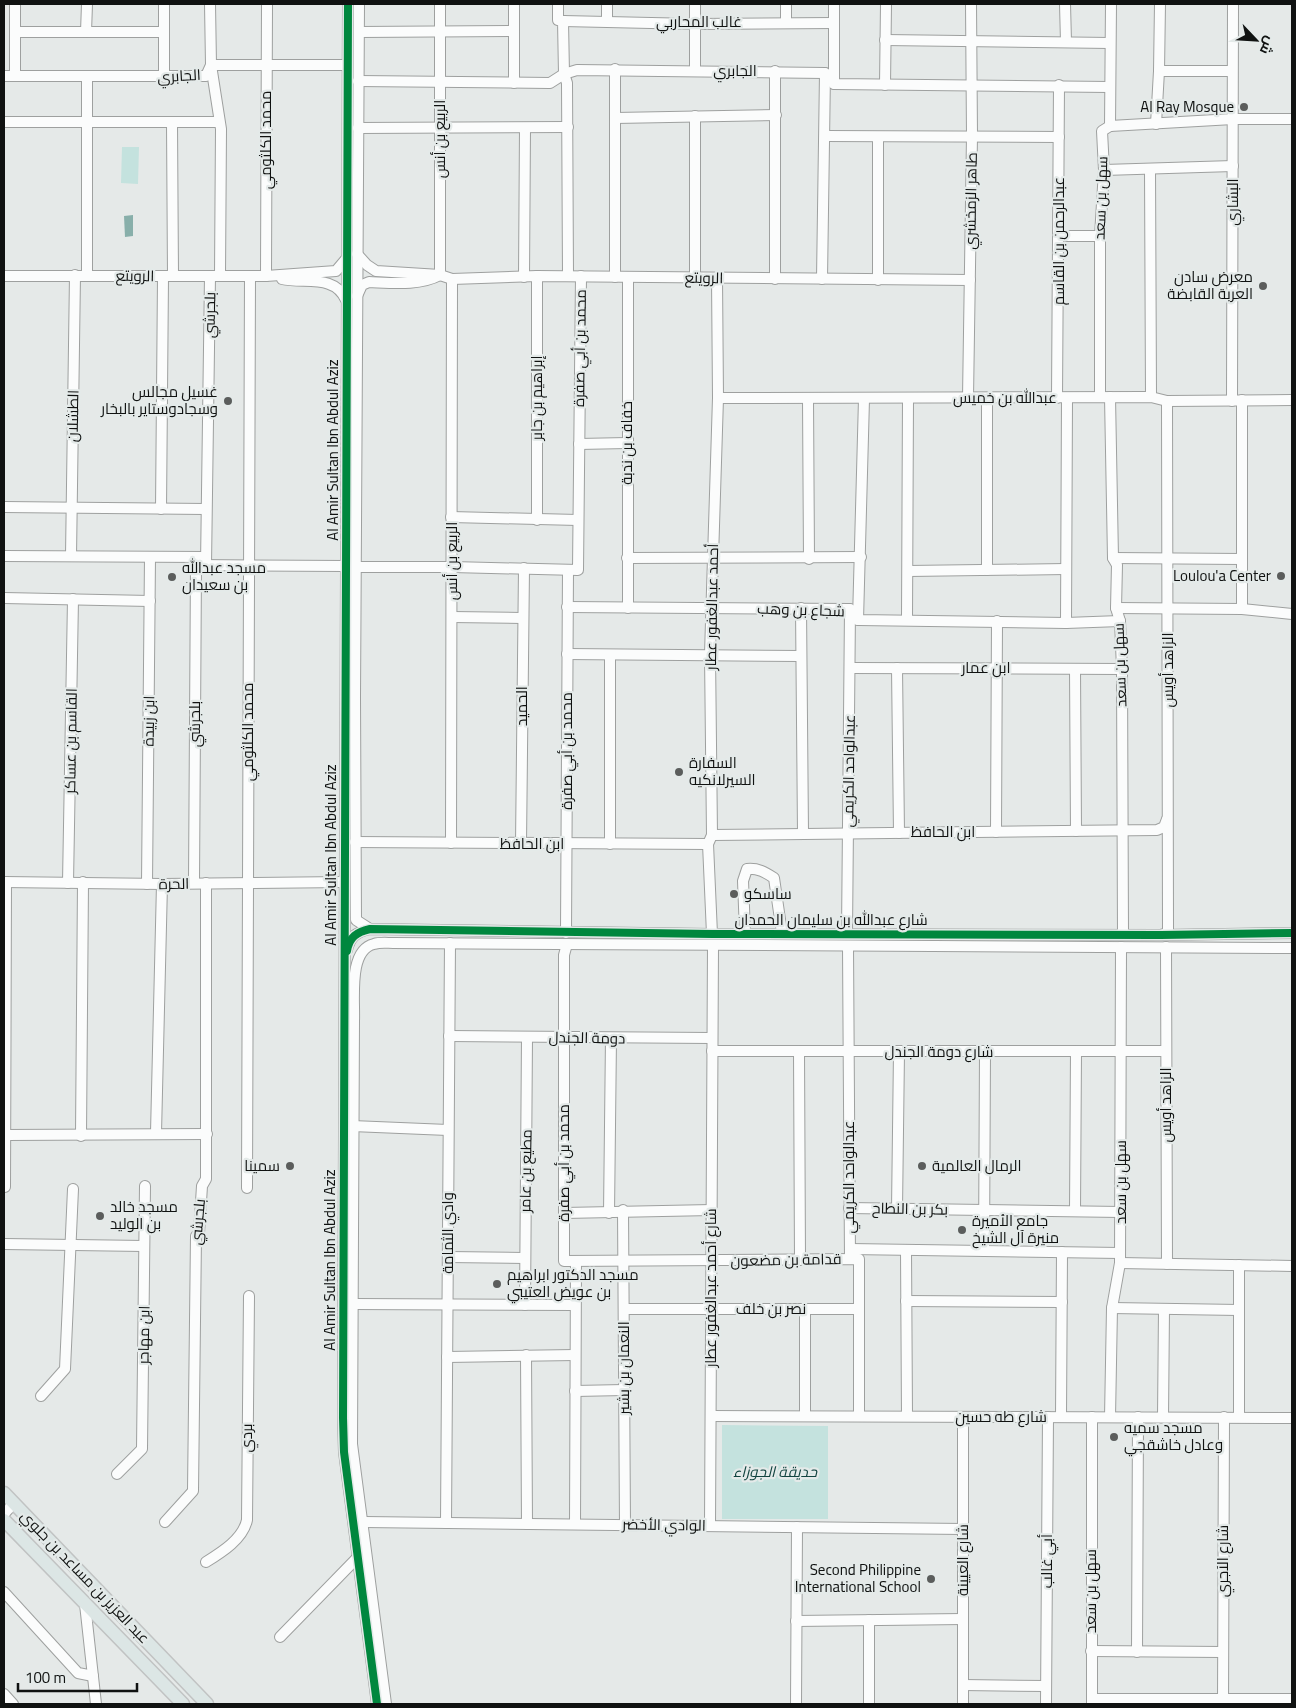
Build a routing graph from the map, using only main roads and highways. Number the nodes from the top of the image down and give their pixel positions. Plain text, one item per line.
1 (4, 1493) edge
2 (4, 1520) edge
3 (4, 1534) edge
4 (19, 1536) junction
5 (183, 1704) edge
6 (207, 1704) edge

1 - 6 main road, عبد العزيز بن مساعد بن جلوي
2 - 4 main road, عبد العزيز بن مساعد بن جلوي
3 - 4 main road
4 - 5 main road, عبد العزيز بن مساعد بن جلوي

